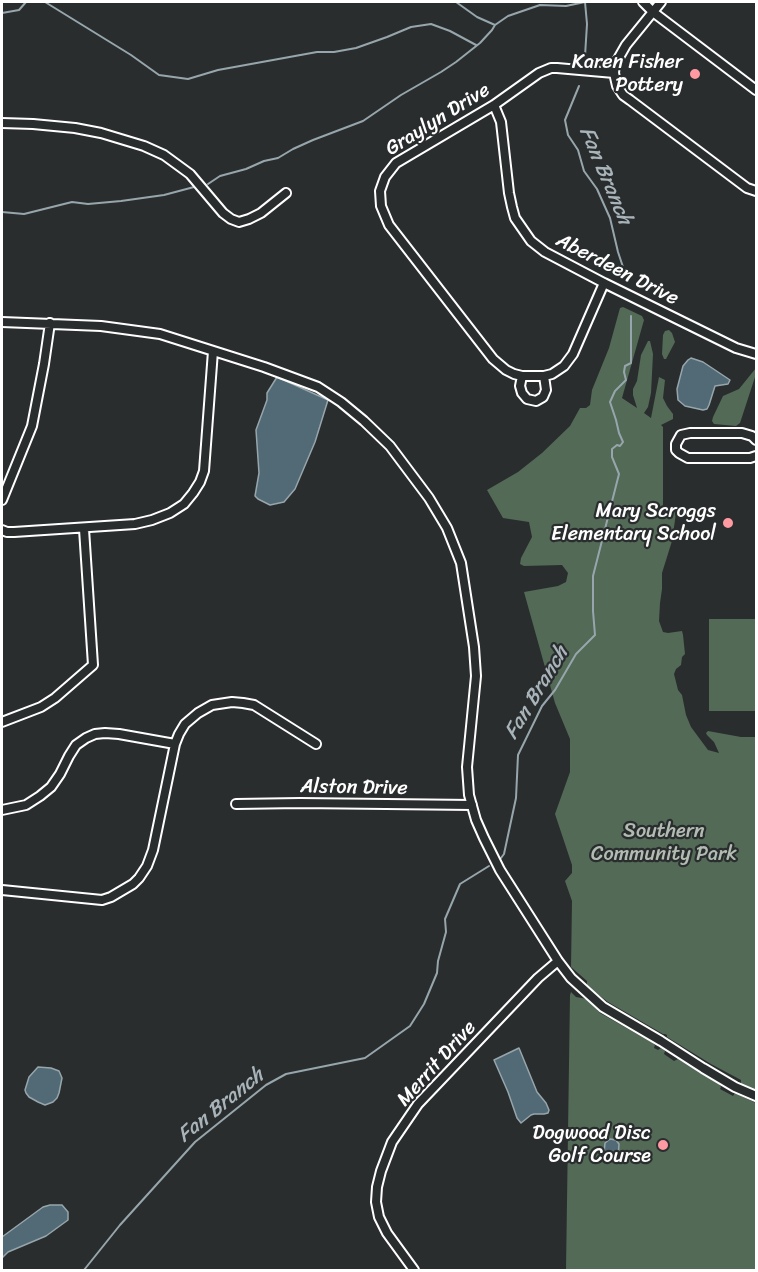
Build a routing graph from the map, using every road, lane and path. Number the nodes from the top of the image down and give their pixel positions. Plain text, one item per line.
1 (643, 2) edge
2 (661, 2) edge
3 (653, 12) junction
4 (614, 73) junction
5 (756, 90) edge
6 (494, 105) junction
7 (2, 123) edge
8 (756, 191) edge
9 (286, 193) dead end
10 (604, 284) junction
11 (2, 322) edge
12 (50, 323) junction
13 (213, 351) junction
14 (756, 354) edge
15 (522, 376) junction
16 (544, 376) junction
17 (756, 440) edge
18 (756, 456) edge
19 (2, 500) edge
20 (84, 529) junction
21 (2, 530) edge
22 (2, 722) edge
23 (175, 744) junction
24 (316, 744) dead end
25 (236, 804) dead end
26 (472, 805) junction
27 (2, 810) edge
28 (2, 890) edge
29 (558, 961) junction
30 (756, 1096) edge
31 (414, 1270) edge

1 - 3 street
2 - 3 street
3 - 4 street
3 - 5 street
4 - 6 street, Graylyn Drive
4 - 8 street
6 - 10 street, Aberdeen Drive
6 - 15 street, Graylyn Drive
7 - 9 street
10 - 14 street, Aberdeen Drive
10 - 16 street
11 - 12 street
12 - 13 street
12 - 19 street
13 - 20 street
13 - 26 street
15 - 16 street, Graylyn Drive
15 - 16 street
17 - 18 street
20 - 21 street
20 - 22 street
23 - 24 street
23 - 27 street
23 - 28 street
25 - 26 street, Alston Drive
26 - 29 street
29 - 30 street
29 - 31 street, Merrit Drive

